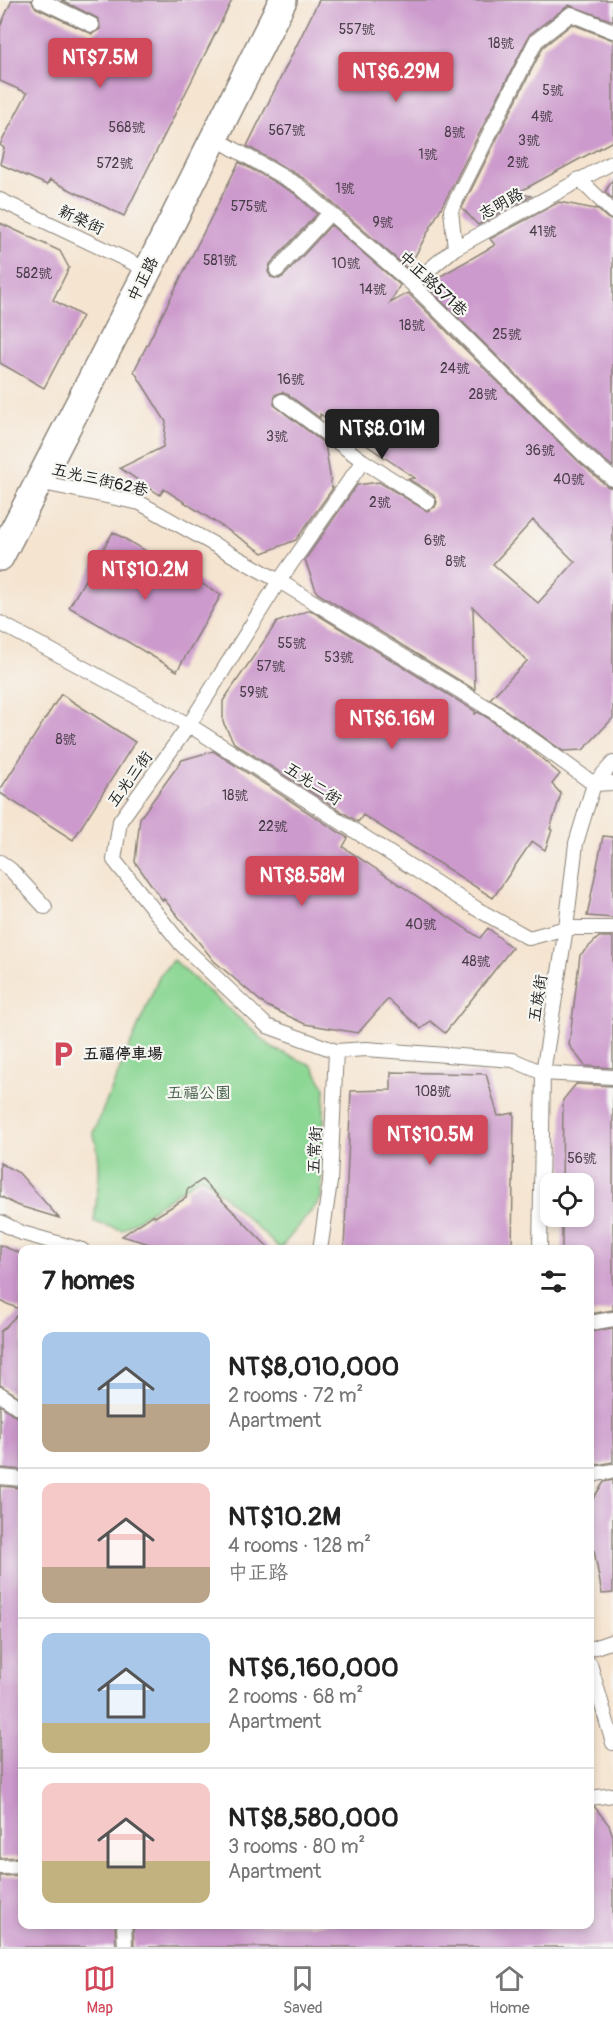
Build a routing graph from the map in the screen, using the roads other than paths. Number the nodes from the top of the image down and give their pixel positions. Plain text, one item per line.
1 (40, 0) edge
2 (283, 0) edge
3 (92, 25) dead end
4 (613, 31) edge
5 (213, 137) junction
6 (613, 162) edge
7 (579, 179) junction
8 (0, 200) edge
9 (613, 212) edge
10 (330, 213) junction
11 (455, 248) junction
12 (148, 270) junction
13 (277, 270) dead end
14 (412, 284) junction
15 (282, 400) dead end
16 (363, 461) junction
17 (613, 478) edge
18 (38, 482) junction
19 (428, 502) dead end
20 (0, 556) edge
21 (279, 581) junction
22 (0, 623) edge
23 (189, 725) junction
24 (613, 763) edge
25 (613, 783) edge
26 (594, 784) junction
27 (0, 861) edge
28 (45, 907) dead end
29 (566, 928) junction
30 (613, 928) edge
31 (336, 1051) junction
32 (543, 1073) junction
33 (613, 1077) edge
34 (0, 1222) edge
35 (64, 1245) edge
36 (321, 1245) edge
37 (540, 1245) edge
38 (613, 1319) edge
39 (594, 1322) edge
40 (0, 1394) edge
41 (18, 1407) edge
42 (613, 1471) edge
43 (594, 1474) edge
44 (0, 1477) edge
45 (18, 1479) edge
46 (613, 1641) edge
47 (594, 1648) edge
48 (594, 1678) edge
49 (613, 1743) edge
50 (613, 1795) edge
51 (594, 1797) edge
52 (0, 1866) edge
53 (18, 1866) edge
54 (124, 1929) edge
55 (125, 1947) edge

1 - 3 lane
2 - 5 street, 中正路
4 - 11 lane
5 - 10 lane, 中正路571巷
5 - 12 street, 中正路
6 - 7 lane, 志明路
7 - 9 lane
7 - 11 lane, 志明路
8 - 12 lane, 新榮街
10 - 13 lane
10 - 14 lane, 中正路571巷
11 - 14 lane, 志明路
12 - 18 street, 中正路
14 - 17 lane, 中正路571巷
15 - 16 lane
16 - 19 lane
16 - 21 lane, 五光三街
18 - 20 street, 中正路
18 - 21 lane, 五光三街62巷
21 - 23 lane, 五光三街
21 - 26 lane
22 - 23 lane, 五光二街
23 - 29 lane, 五光二街
23 - 31 lane, 五光三街
24 - 26 lane, 五族街
25 - 26 lane
26 - 29 lane, 五族街
27 - 28 lane
29 - 30 lane, 五光二街
29 - 32 lane, 五族街
31 - 32 lane, 五光三街
31 - 36 lane, 五常街
32 - 33 lane, 五光三街
32 - 37 lane, 五族街
34 - 35 lane
38 - 39 lane
40 - 41 lane
42 - 43 lane
44 - 45 lane
46 - 47 lane
48 - 49 lane
50 - 51 lane
52 - 53 lane
54 - 55 lane

